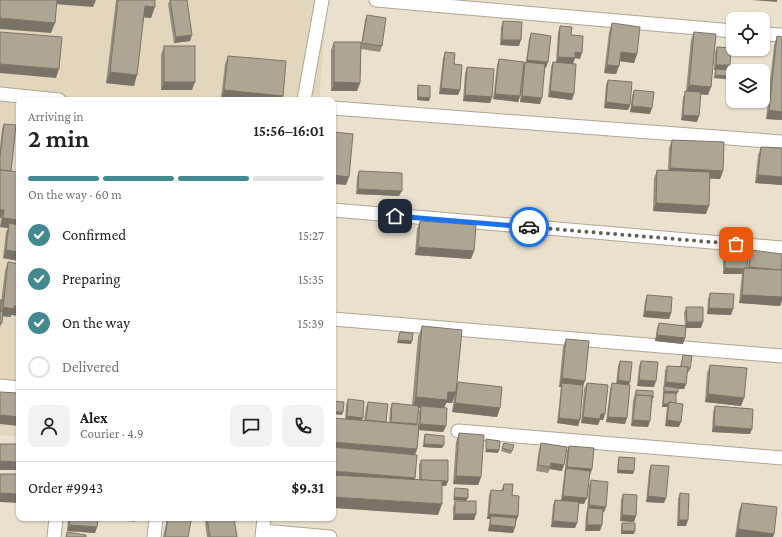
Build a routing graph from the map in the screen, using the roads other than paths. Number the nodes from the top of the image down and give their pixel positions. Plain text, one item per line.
1 (322, 0) edge
2 (376, 0) edge
3 (456, 3) edge
4 (726, 30) edge
5 (770, 34) edge
6 (782, 35) edge
7 (0, 94) edge
8 (30, 97) edge
9 (305, 97) edge
10 (336, 108) edge
11 (782, 142) edge
12 (336, 210) edge
13 (782, 248) edge
14 (336, 319) edge
15 (782, 356) edge
16 (0, 386) edge
17 (16, 388) edge
18 (458, 431) dead end
19 (782, 458) edge
20 (56, 521) edge
21 (156, 521) edge
22 (264, 521) edge
23 (263, 534) edge
24 (54, 537) edge
25 (154, 537) edge
26 (330, 537) edge

1 - 9 street
2 - 3 street
3 - 4 street
5 - 6 street
7 - 8 street
10 - 11 street
12 - 13 street
14 - 15 street
16 - 17 street
18 - 19 street
20 - 24 street
21 - 25 street
22 - 23 street
23 - 26 street

